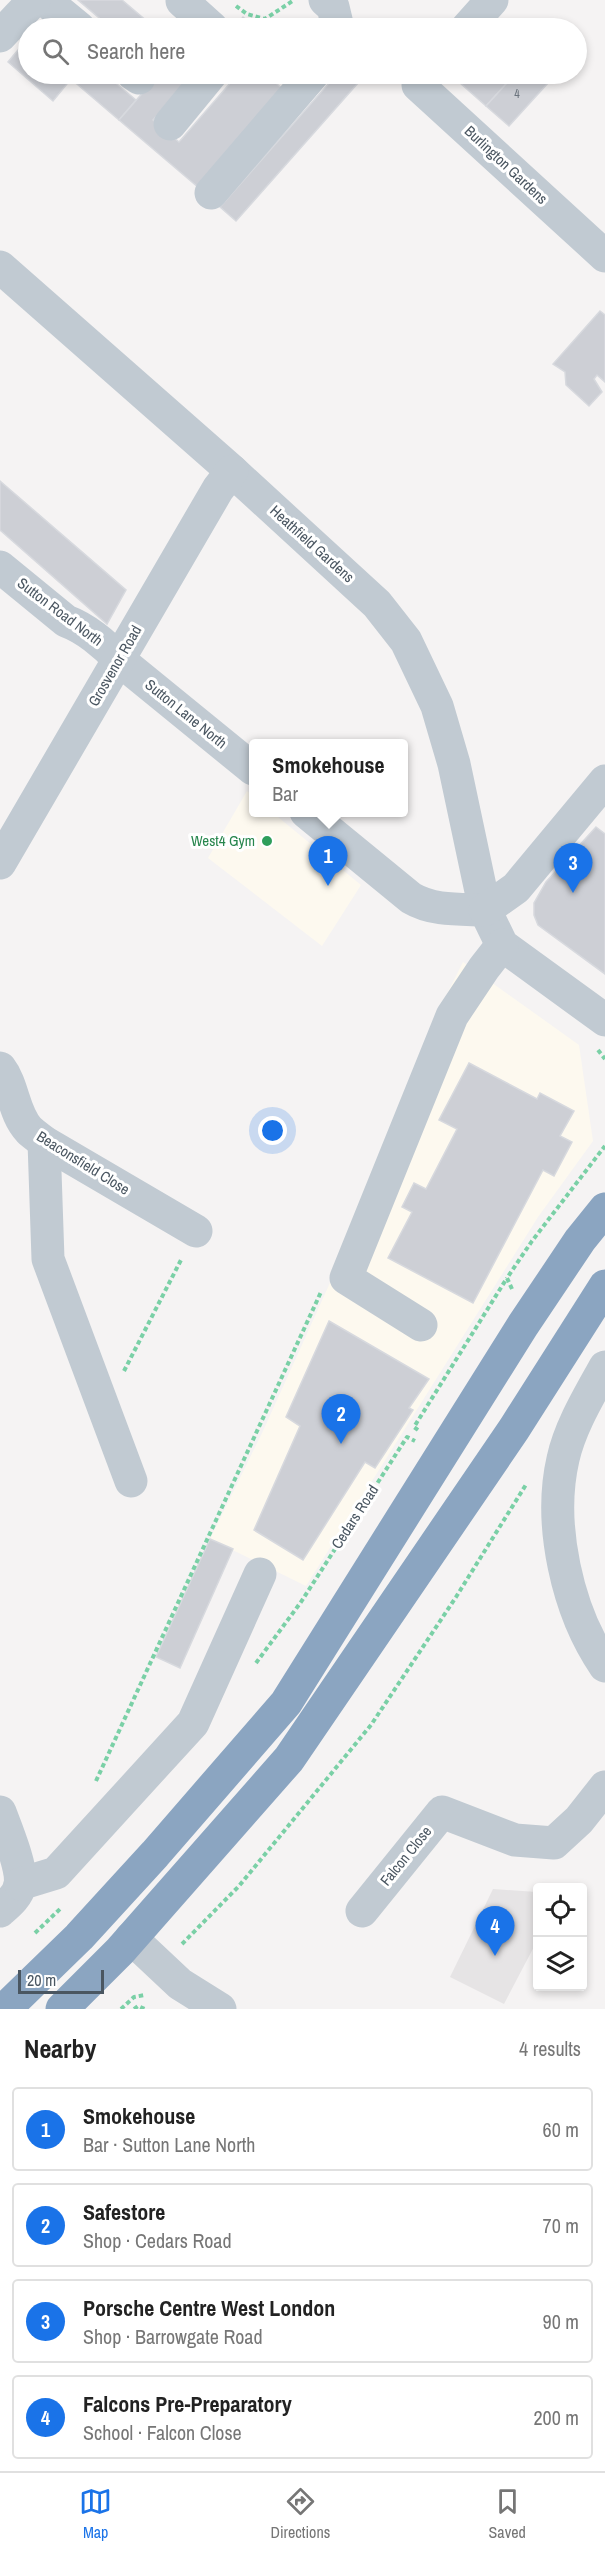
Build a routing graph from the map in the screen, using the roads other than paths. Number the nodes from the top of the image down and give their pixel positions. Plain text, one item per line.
1 (34, 0) edge
2 (45, 0) edge
3 (182, 0) edge
4 (325, 0) edge
5 (492, 0) edge
6 (67, 18) edge
7 (201, 18) edge
8 (336, 18) edge
9 (476, 18) edge
10 (0, 36) edge
11 (203, 84) edge
12 (304, 84) edge
13 (419, 84) edge
14 (170, 124) dead end
15 (211, 193) dead end
16 (605, 256) edge
17 (0, 267) edge
18 (232, 471) junction
19 (0, 567) edge
20 (118, 659) junction
21 (249, 766) edge
22 (600, 797) edge
23 (311, 817) edge
24 (0, 863) edge
25 (484, 910) junction
26 (502, 945) junction
27 (605, 1020) edge
28 (0, 1068) edge
29 (44, 1142) junction
30 (605, 1209) edge
31 (196, 1231) road end
32 (605, 1286) edge
33 (421, 1325) dead end
34 (605, 1367) edge
35 (131, 1480) dead end
36 (260, 1574) dead end
37 (605, 1666) edge
38 (605, 1787) edge
39 (0, 1812) edge
40 (20, 1884) junction
41 (0, 1911) edge
42 (362, 1911) dead end
43 (126, 1944) junction
44 (5, 2009) edge
45 (62, 2009) edge
46 (220, 2009) edge

1 - 10 street
2 - 6 street
3 - 7 street
4 - 8 street
5 - 9 street
11 - 14 street
12 - 15 street
13 - 16 street, Burlington Gardens
17 - 18 street, Heathfield Gardens
18 - 20 street, Grosvenor Road
18 - 25 street, Heathfield Gardens
19 - 20 street, Sutton Road North
20 - 21 street, Sutton Lane North
20 - 24 street, Grosvenor Road
22 - 25 street
23 - 25 street
25 - 26 street
26 - 27 street
26 - 33 street
28 - 29 street, Beaconsfield Close
29 - 31 street, Beaconsfield Close
29 - 35 street
30 - 44 highway
32 - 43 highway
34 - 37 street
36 - 40 street
38 - 42 street, Falcon Close
39 - 40 street
40 - 41 street
43 - 45 highway
43 - 46 street

